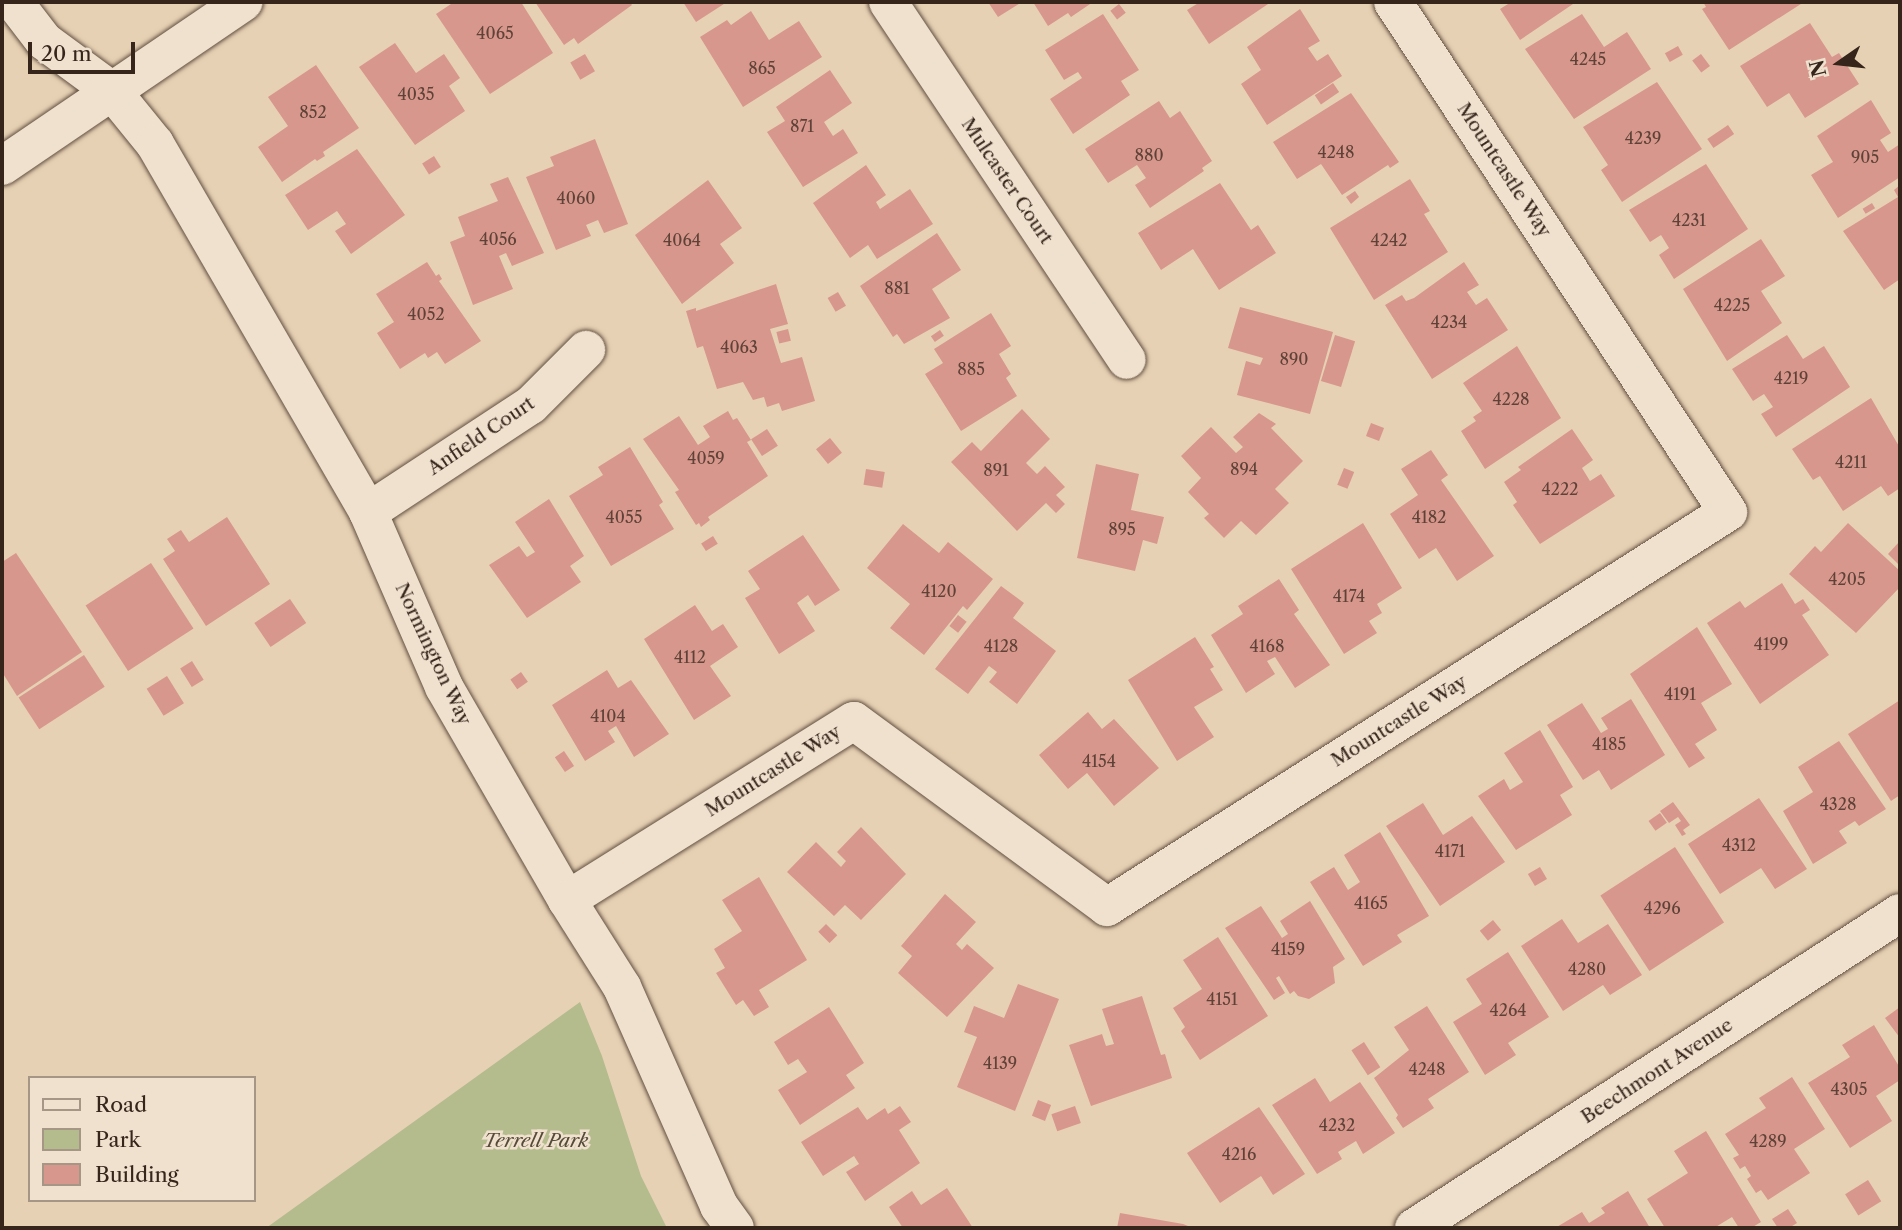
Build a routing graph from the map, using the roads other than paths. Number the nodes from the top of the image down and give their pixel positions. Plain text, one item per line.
1 (14, 2) edge
2 (243, 2) edge
3 (888, 2) edge
4 (1393, 2) edge
5 (112, 91) junction
6 (2, 166) edge
7 (586, 350) dead end
8 (1127, 360) dead end
9 (368, 512) junction
10 (566, 900) junction
11 (1900, 913) edge
12 (736, 1228) edge
13 (1414, 1228) edge

1 - 5 street, Normington Way
2 - 5 street
3 - 8 street, Mulcaster Court
4 - 10 street, Mountcastle Way
5 - 6 street
5 - 9 street, Normington Way
7 - 9 street, Anfield Court
9 - 10 street, Normington Way
10 - 12 street, Normington Way
11 - 13 street, Beechmont Avenue

